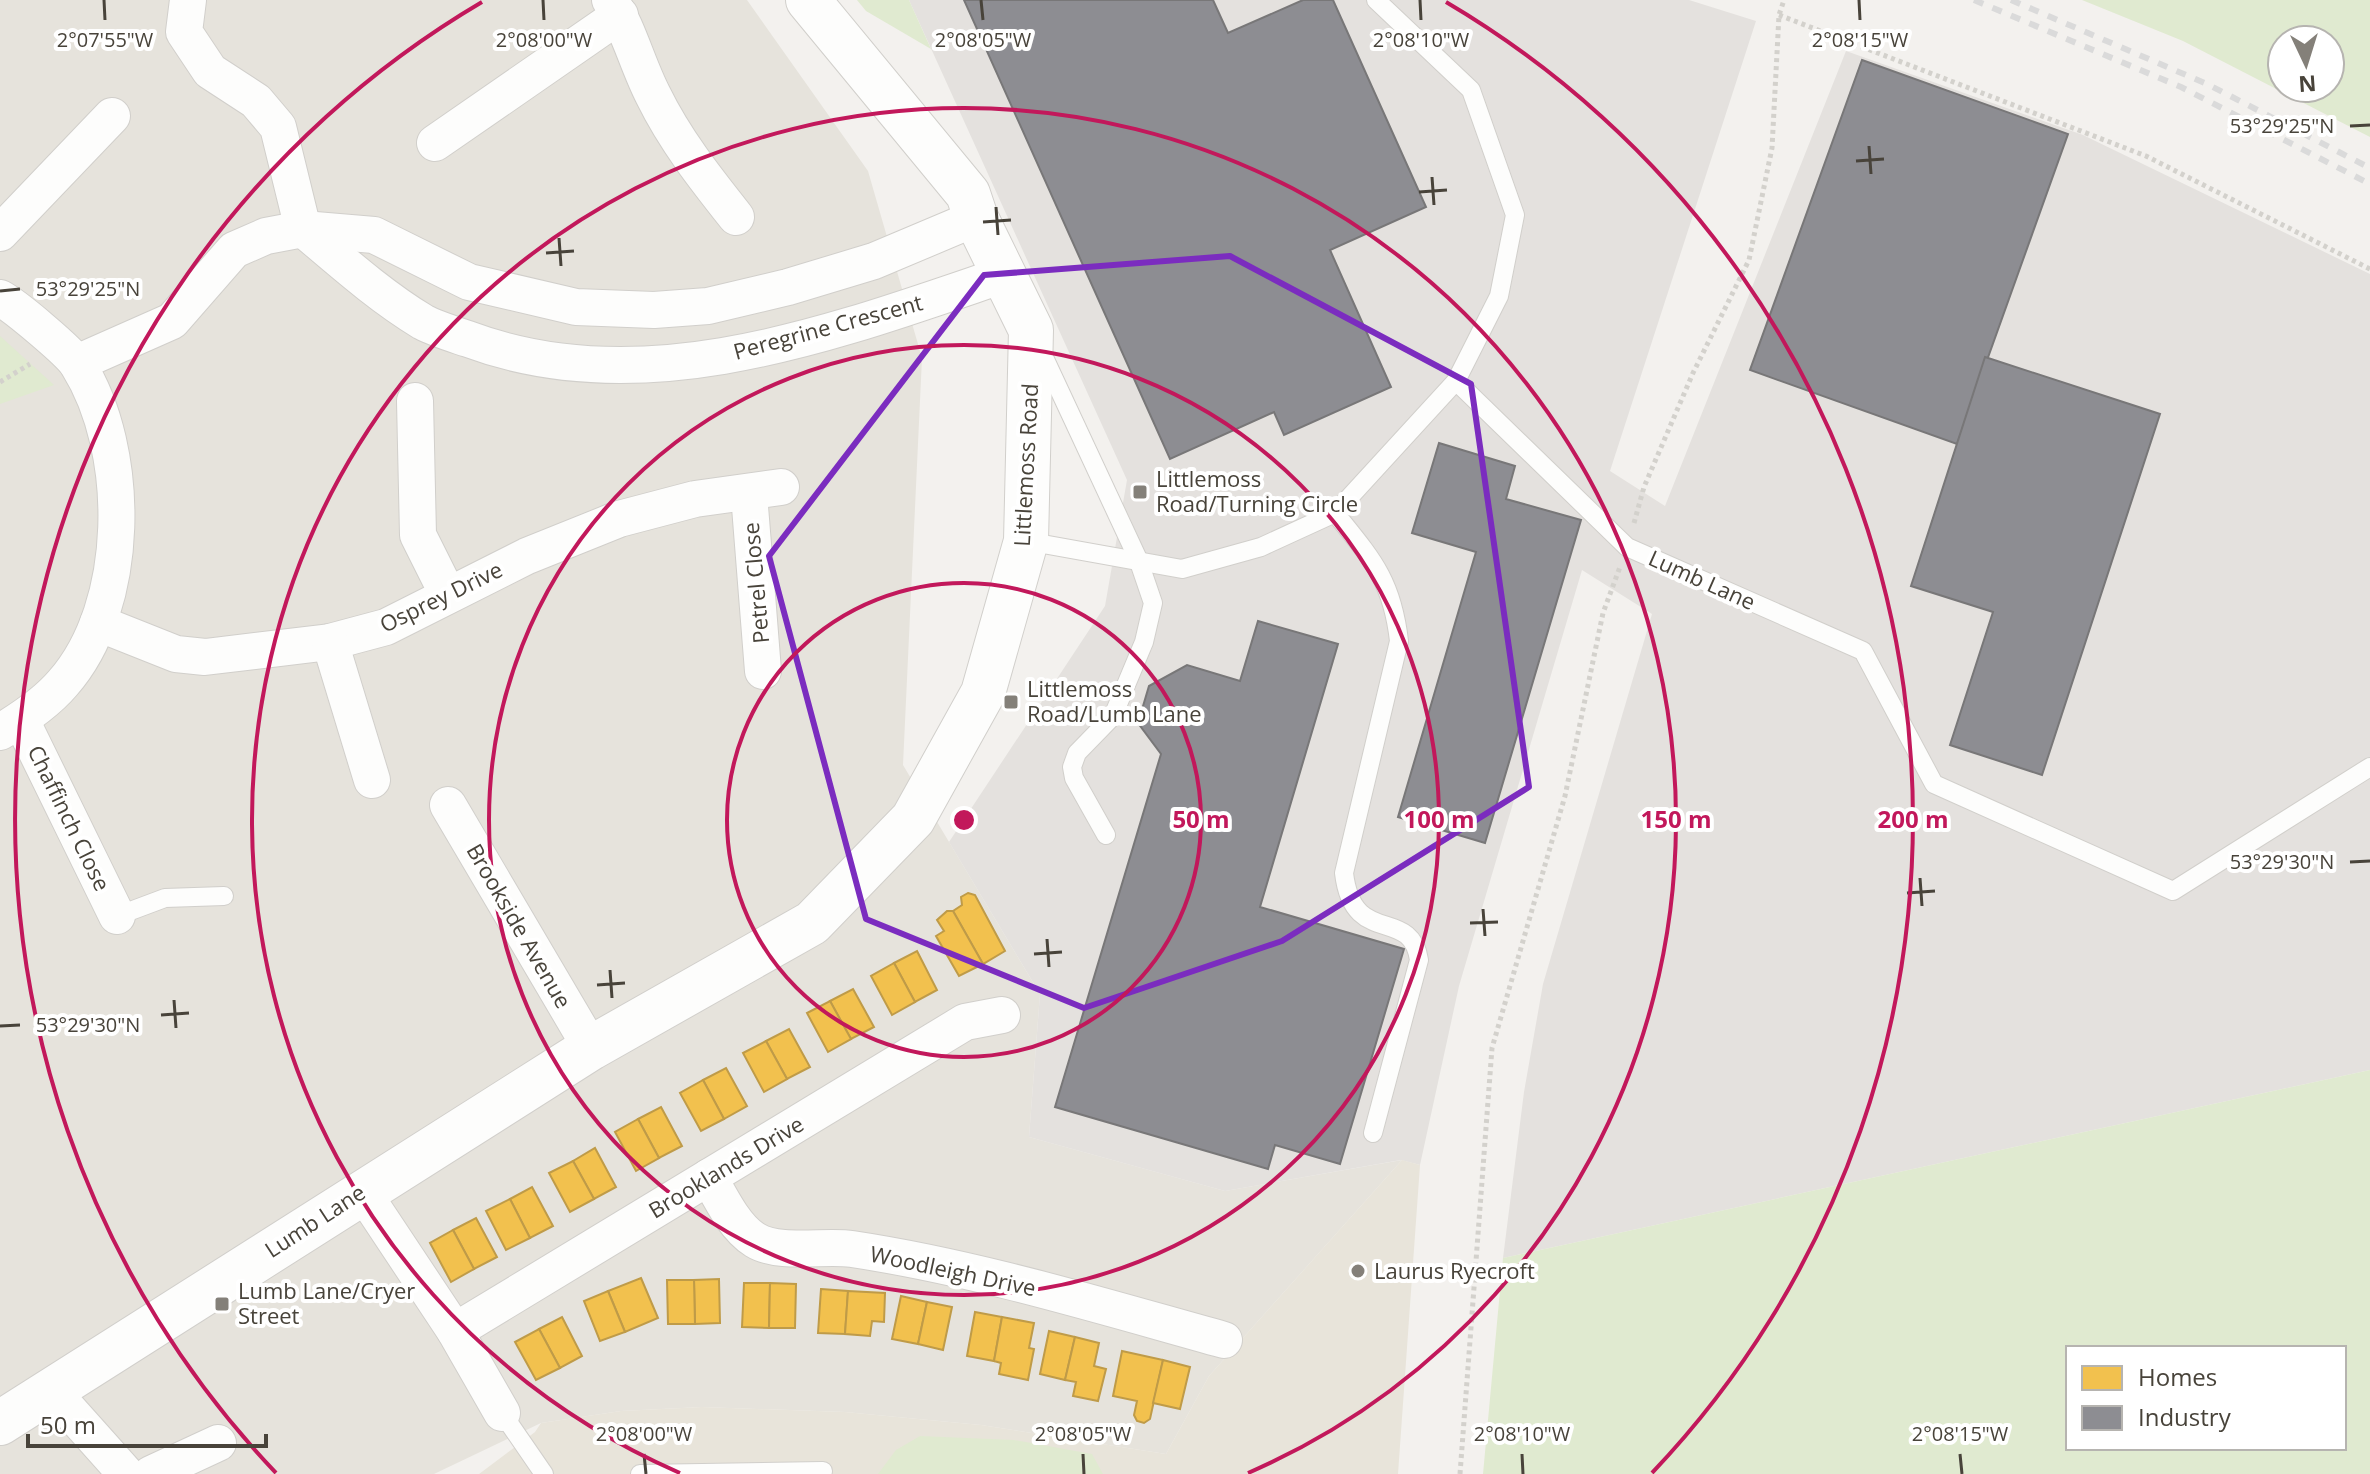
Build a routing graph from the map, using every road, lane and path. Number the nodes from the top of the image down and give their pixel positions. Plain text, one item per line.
1 (188, 0) edge
2 (808, 0) edge
3 (1376, 0) edge
4 (1784, 0) edge
5 (615, 8) edge
6 (1779, 15) junction
7 (112, 116) dead end
8 (435, 143) dead end
9 (736, 217) dead end
10 (976, 218) junction
11 (303, 229) junction
12 (0, 233) edge
13 (2370, 269) edge
14 (1003, 275) junction
15 (0, 298) edge
16 (1031, 330) junction
17 (77, 363) junction
18 (1456, 381) junction
19 (415, 401) dead end
20 (765, 491) joint
21 (1335, 513) junction
22 (1026, 541) junction
23 (1627, 547) junction
24 (1138, 559) junction
25 (448, 595) junction
26 (98, 623) junction
27 (330, 642) junction
28 (763, 671) dead end
29 (10, 726) edge
30 (2370, 767) edge
31 (372, 780) dead end
32 (448, 805) dead end
33 (1106, 835) dead end
34 (224, 896) dead end
35 (117, 916) joint
36 (1002, 1015) dead end
37 (591, 1048) junction
38 (1373, 1133) dead end
39 (709, 1177) junction
40 (362, 1191) junction
41 (455, 1331) junction
42 (1224, 1340) dead end
43 (51, 1390) junction
44 (502, 1413) joint
45 (0, 1423) edge
46 (218, 1443) dead end
47 (823, 1471) dead end
48 (126, 1474) edge
49 (151, 1474) edge
50 (544, 1474) edge
51 (640, 1474) edge
52 (1460, 1474) edge

1 - 11 street
2 - 10 street, Littlemoss Road
3 - 18 lane
4 - 6 path
5 - 8 street
5 - 9 street
6 - 13 path
6 - 23 path
7 - 12 street
10 - 11 street
10 - 14 street, Littlemoss Road
11 - 14 street, Peregrine Crescent
11 - 17 street
14 - 16 street, Littlemoss Road
15 - 17 street
16 - 22 street, Littlemoss Road
16 - 24 lane
17 - 26 street
18 - 21 lane
18 - 23 lane, Lumb Lane
19 - 25 street
20 - 25 street, Osprey Drive
20 - 28 street, Petrel Close
21 - 24 lane
21 - 38 lane
22 - 24 lane
22 - 37 street, Littlemoss Road
23 - 30 lane, Lumb Lane
23 - 52 path
24 - 33 lane
25 - 27 street, Osprey Drive
26 - 27 street, Osprey Drive
26 - 29 street
27 - 31 street
29 - 35 street, Chaffinch Close
32 - 37 street, Brookside Avenue
34 - 35 lane
36 - 39 street, Brooklands Drive
37 - 40 street, Lumb Lane
39 - 41 street, Brooklands Drive
39 - 42 street, Woodleigh Drive
40 - 41 street
40 - 43 street, Lumb Lane
41 - 44 street
43 - 45 street, Lumb Lane
43 - 48 street
44 - 50 lane
46 - 49 street
47 - 51 lane

